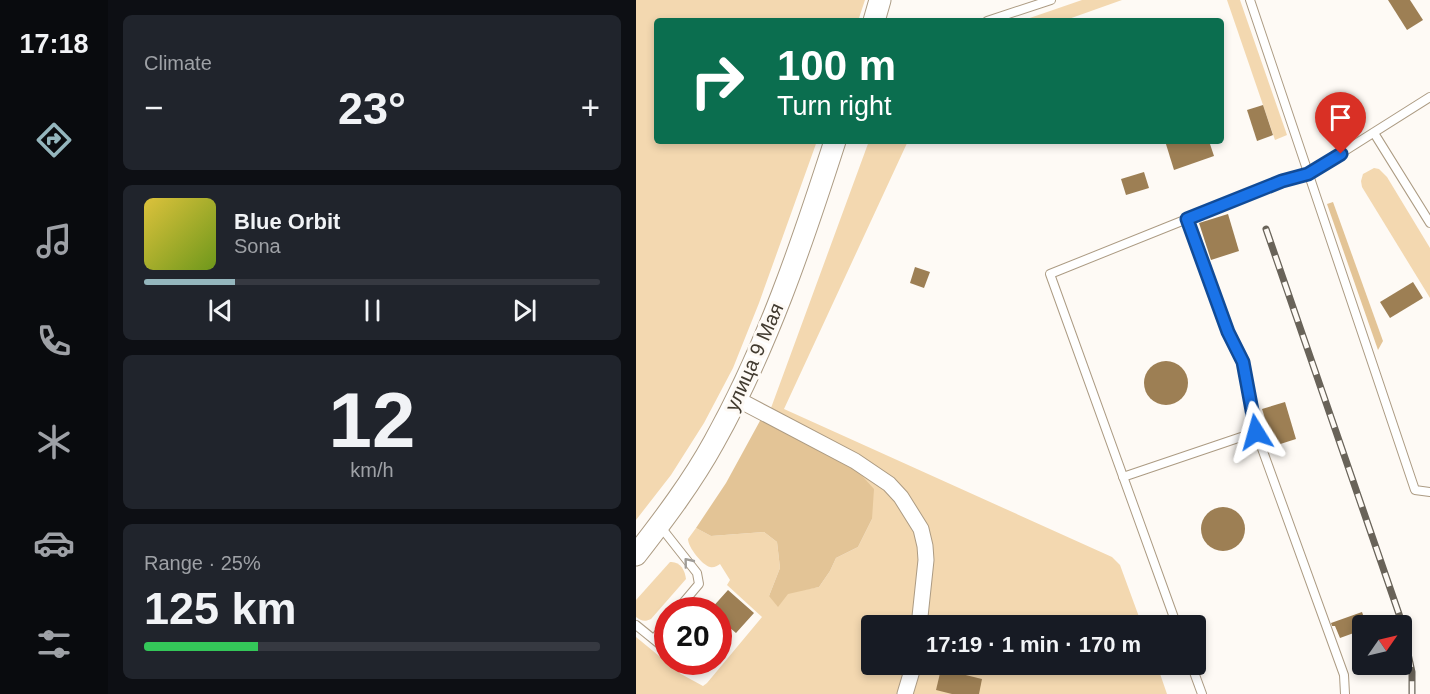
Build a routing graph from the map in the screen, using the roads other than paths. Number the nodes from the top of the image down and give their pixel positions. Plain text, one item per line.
1 (1051, 0) edge
2 (1250, 0) edge
3 (996, 18) edge
4 (1430, 97) edge
5 (1374, 133) junction
6 (834, 144) edge
7 (1308, 174) junction
8 (1187, 219) junction
9 (1430, 223) edge
10 (737, 399) junction
11 (1256, 432) junction
12 (1123, 477) junction
13 (1430, 492) edge
14 (659, 525) junction
15 (636, 555) edge
16 (688, 597) edge
17 (920, 615) edge
18 (1173, 615) edge
19 (636, 625) edge
20 (654, 639) edge
21 (911, 675) edge
22 (1195, 675) edge
23 (905, 694) edge
24 (1202, 694) edge
25 (1346, 694) edge

1 - 3 lane
2 - 7 lane
4 - 5 lane
5 - 7 lane
5 - 9 lane
6 - 10 main road, улица 9 Мая
7 - 8 lane
7 - 13 lane
8 - 11 lane
8 - 12 lane
10 - 14 main road, улица 9 Мая
10 - 17 street
11 - 12 lane
11 - 25 lane
12 - 18 lane
14 - 15 main road, улица 9 Мая
16 -> 14 lane
19 - 20 lane
21 - 23 street
22 - 24 lane

